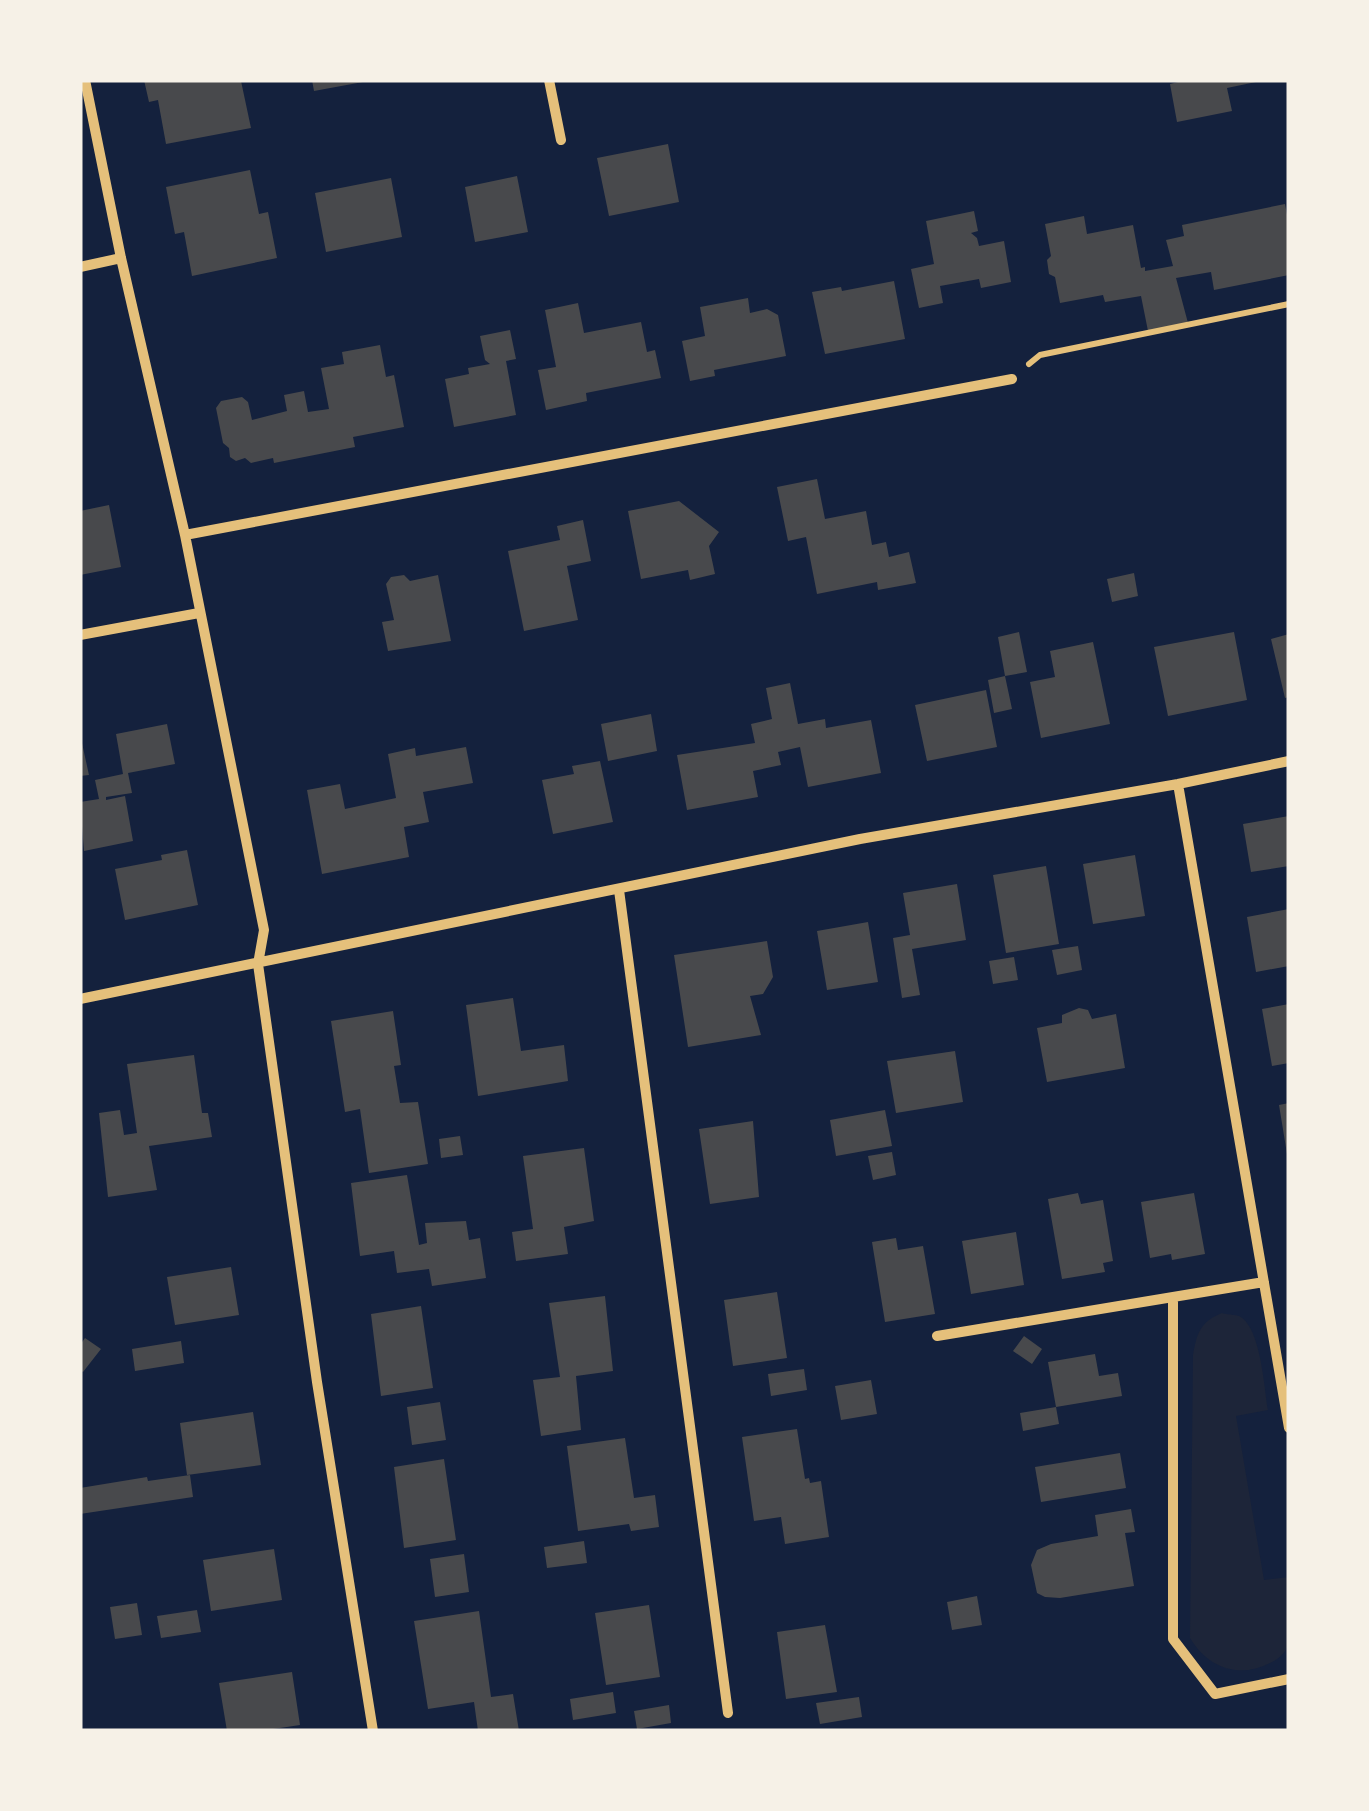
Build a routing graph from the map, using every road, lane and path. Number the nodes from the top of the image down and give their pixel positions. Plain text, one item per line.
1 (85, 80) edge
2 (549, 80) edge
3 (561, 140) dead end
4 (121, 258) junction
5 (80, 267) edge
6 (1289, 304) edge
7 (1012, 379) joint
8 (185, 535) junction
9 (199, 613) junction
10 (80, 635) edge
11 (1289, 761) edge
12 (1178, 784) junction
13 (619, 890) junction
14 (258, 964) junction
15 (80, 999) edge
16 (1264, 1282) junction
17 (1173, 1297) junction
18 (937, 1336) dead end
19 (1289, 1428) edge
20 (1289, 1679) edge
21 (728, 1713) dead end
22 (373, 1731) edge

1 - 4 street
2 - 3 street
4 - 5 street
4 - 8 street
6 - 7 path
7 - 8 street
8 - 9 street
9 - 10 street
9 - 14 street
11 - 12 street
12 - 13 street
12 - 16 street
13 - 14 street
13 - 21 street
14 - 15 street
14 - 22 street
16 - 17 street
16 - 19 street
17 - 18 street
17 - 20 street

